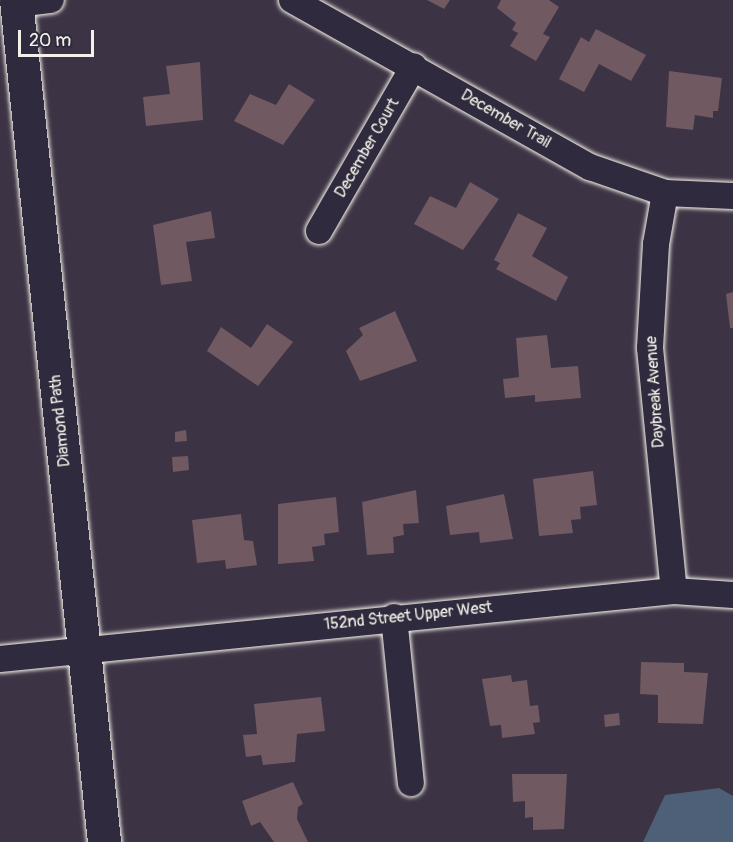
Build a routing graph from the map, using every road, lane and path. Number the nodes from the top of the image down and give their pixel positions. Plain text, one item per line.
1 (51, 0) edge
2 (292, 0) edge
3 (11, 3) edge
4 (414, 66) junction
5 (664, 193) junction
6 (733, 196) edge
7 (319, 231) dead end
8 (674, 591) junction
9 (733, 595) edge
10 (394, 617) junction
11 (84, 650) junction
12 (0, 659) edge
13 (411, 783) dead end
14 (104, 842) edge

1 - 3 street
2 - 4 street, December Trail
3 - 11 street, Diamond Path
4 - 5 street, December Trail
4 - 7 street, December Court
5 - 6 street, December Trail
5 - 8 street, Daybreak Avenue
8 - 9 street, 152nd Street Upper West
8 - 10 street, 152nd Street Upper West
10 - 11 street, 152nd Street Upper West
10 - 13 street
11 - 12 street, 152nd Street Upper West
11 - 14 street, Diamond Path

